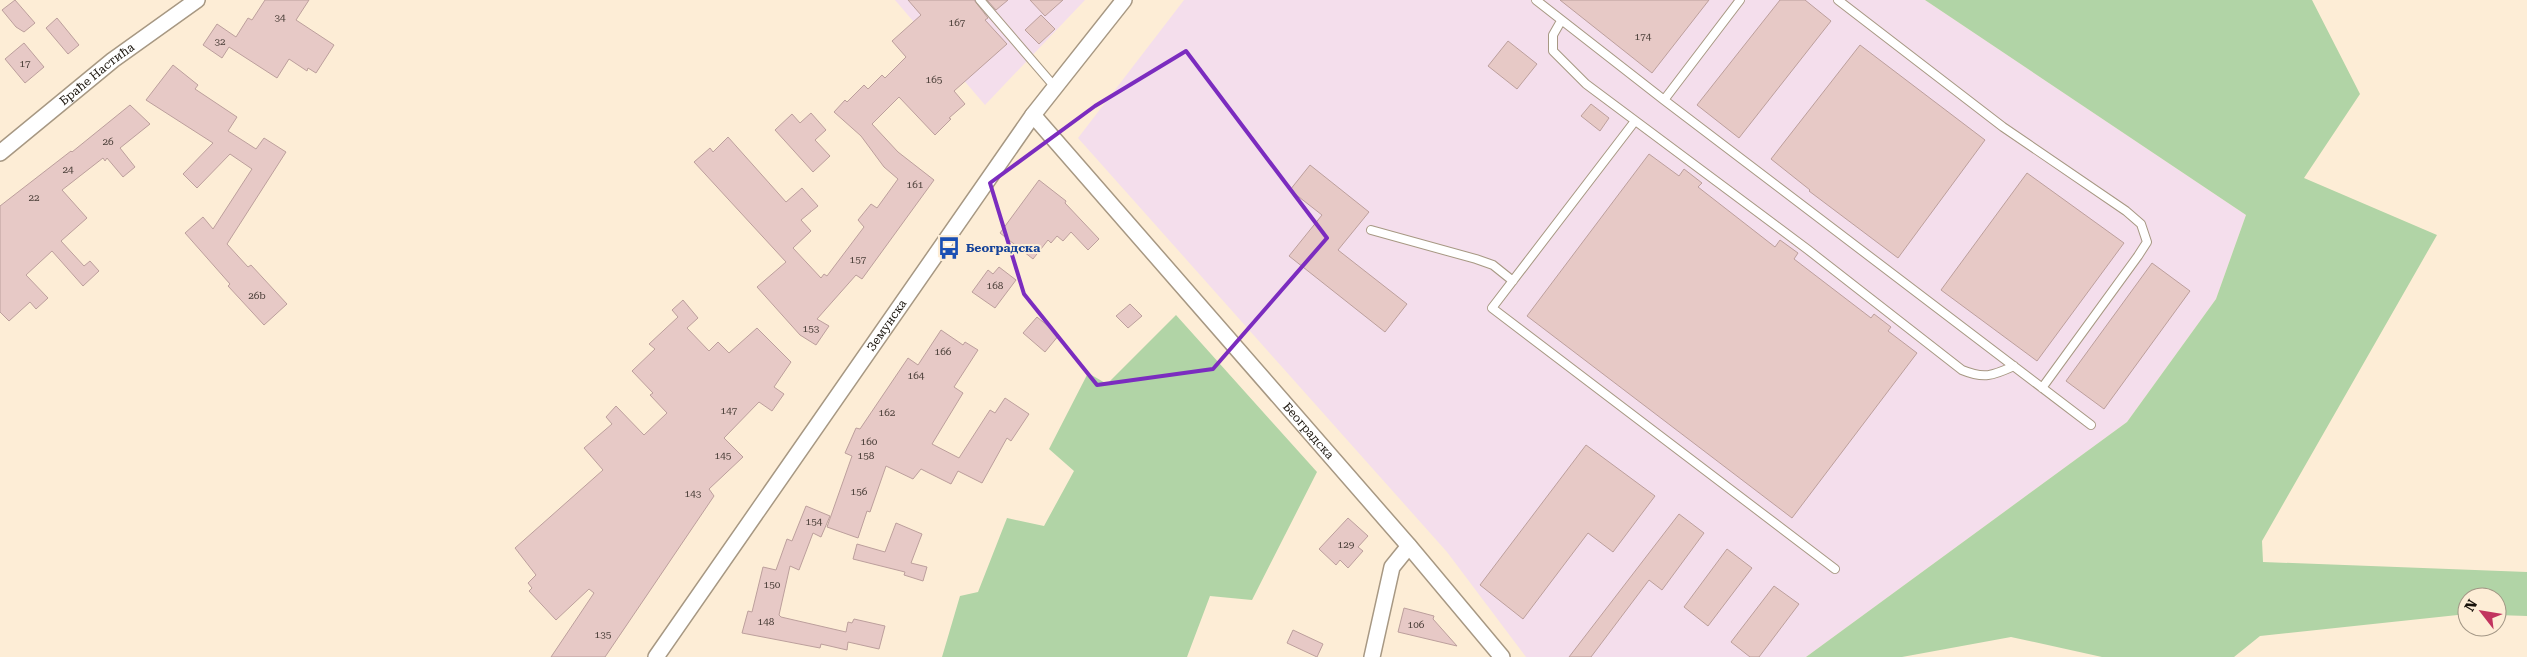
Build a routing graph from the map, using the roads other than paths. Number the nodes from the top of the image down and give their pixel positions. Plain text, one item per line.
1 (197, 0) edge
2 (980, 0) edge
3 (1124, 0) edge
4 (1536, 0) edge
5 (1740, 0) edge
6 (1838, 0) edge
7 (1561, 21) junction
8 (1054, 86) junction
9 (1664, 100) junction
10 (1033, 115) junction
11 (1635, 121) junction
12 (0, 153) edge
13 (1371, 230) dead end
14 (1513, 281) junction
15 (2014, 366) junction
16 (2042, 388) junction
17 (2091, 425) dead end
18 (1409, 546) junction
19 (1834, 569) dead end
20 (656, 657) edge
21 (1372, 657) edge
22 (1502, 657) edge

1 - 12 street, Браће Настића
2 - 8 lane
3 - 8 street, Земунска
4 - 7 lane
5 - 9 lane
6 - 16 lane
7 - 9 lane
7 - 11 lane
8 - 10 street, Земунска
9 - 15 lane
10 - 18 street, Београдска
10 - 20 street, Земунска
11 - 14 lane
11 - 15 lane
13 - 14 lane
14 - 19 lane
15 - 16 lane
16 - 17 lane
18 - 21 street
18 - 22 street, Београдска

